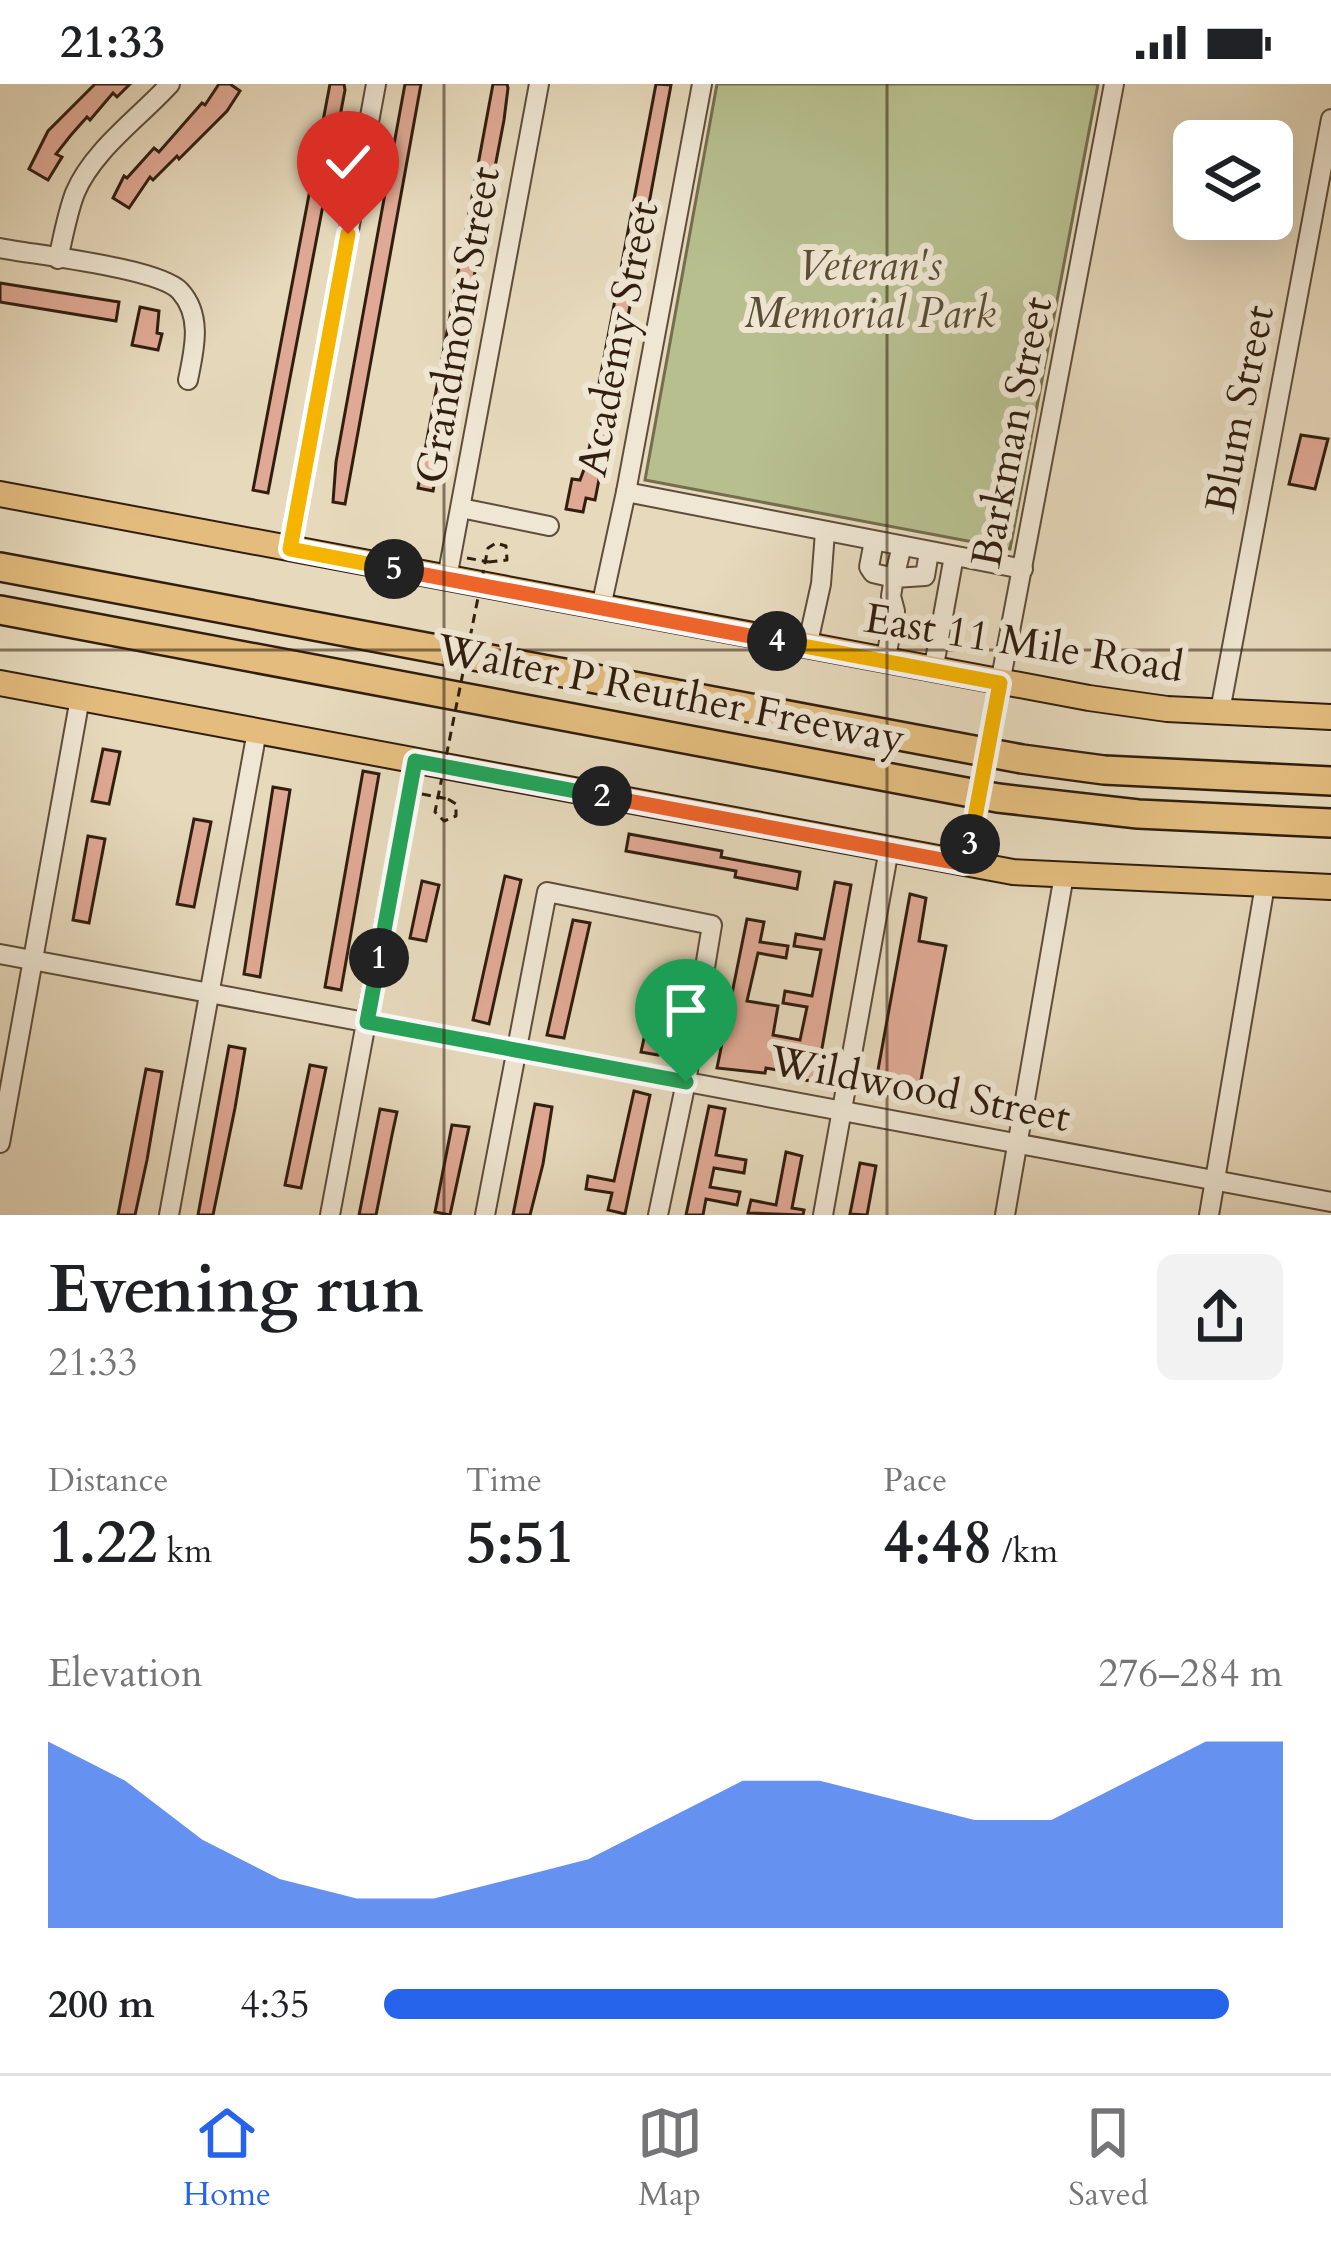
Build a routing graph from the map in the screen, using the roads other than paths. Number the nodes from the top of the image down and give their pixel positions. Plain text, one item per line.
1 (170, 84) edge
2 (376, 84) edge
3 (539, 84) edge
4 (702, 84) edge
5 (1114, 84) edge
6 (1331, 119) edge
7 (0, 248) edge
8 (58, 259) junction
9 (188, 380) dead end
10 (626, 492) junction
11 (0, 494) edge
12 (461, 508) junction
13 (549, 526) dead end
14 (825, 532) junction
15 (874, 541) junction
16 (902, 546) junction
17 (290, 549) junction
18 (929, 552) junction
19 (953, 564) junction
20 (0, 568) edge
21 (1024, 569) junction
22 (454, 572) junction
23 (894, 578) junction
24 (601, 607) junction
25 (0, 610) edge
26 (807, 646) junction
27 (885, 662) junction
28 (933, 670) junction
29 (0, 682) edge
30 (1000, 683) junction
31 (80, 698) junction
32 (1220, 711) junction
33 (1331, 717) edge
34 (257, 731) junction
35 (415, 761) junction
36 (1331, 781) edge
37 (1331, 823) edge
38 (889, 849) junction
39 (964, 864) junction
40 (1064, 875) junction
41 (1265, 885) junction
42 (1331, 887) edge
43 (0, 954) edge
44 (33, 961) junction
45 (210, 994) junction
46 (367, 1022) junction
47 (519, 1051) junction
48 (686, 1082) junction
49 (843, 1111) junction
50 (0, 1143) edge
51 (1018, 1143) junction
52 (1216, 1180) junction
53 (1331, 1202) edge
54 (169, 1215) edge
55 (330, 1215) edge
56 (484, 1215) edge
57 (658, 1215) edge
58 (824, 1215) edge
59 (1005, 1215) edge
60 (1209, 1215) edge

1 - 8 street
2 - 17 street
3 - 12 street, Grandmont Street
4 - 10 street, Academy Street
5 - 21 street, Barkman Street
6 - 32 street, Blum Street
7 - 8 street
8 - 9 street
10 - 14 street
10 - 24 street, Academy Street
11 - 17 main road, East 11 Mile Road
12 - 13 street
12 - 22 street, Grandmont Street
14 - 15 street
14 - 26 street
15 - 16 street
15 - 23 street
16 - 18 street
16 - 23 street
17 - 22 main road, East 11 Mile Road
18 - 19 street
18 - 23 street
19 - 21 street
19 - 28 street
20 - 36 highway, Walter P Reuther Freeway
21 - 30 street, Barkman Street
22 - 24 main road, East 11 Mile Road
23 - 27 street
24 - 26 main road, East 11 Mile Road
25 - 37 highway, Walter P Reuther Freeway
26 - 27 main road, East 11 Mile Road
27 - 28 main road, East 11 Mile Road
28 - 30 main road, East 11 Mile Road
29 - 31 main road
30 - 32 main road, East 11 Mile Road
30 - 39 street, Barkman Street, bridge
31 - 34 main road
31 - 44 street
32 - 33 main road, East 11 Mile Road
34 - 35 main road
34 - 45 street
35 - 38 main road
35 - 46 street
38 - 39 main road
38 - 49 street
39 - 40 main road
40 - 41 main road
40 - 51 street
41 - 42 main road
41 - 52 street
43 - 44 street, Wildwood Street
44 - 45 street, Wildwood Street
44 - 50 street
45 - 46 street, Wildwood Street
45 - 54 street
46 - 47 street, Wildwood Street
46 - 55 street
47 - 48 street, Wildwood Street
47 - 48 street
47 - 56 street
48 - 49 street, Wildwood Street
48 - 57 street
49 - 51 street, Wildwood Street
49 - 58 street
51 - 52 street, Wildwood Street
51 - 59 street
52 - 53 street, Wildwood Street
52 - 60 street

